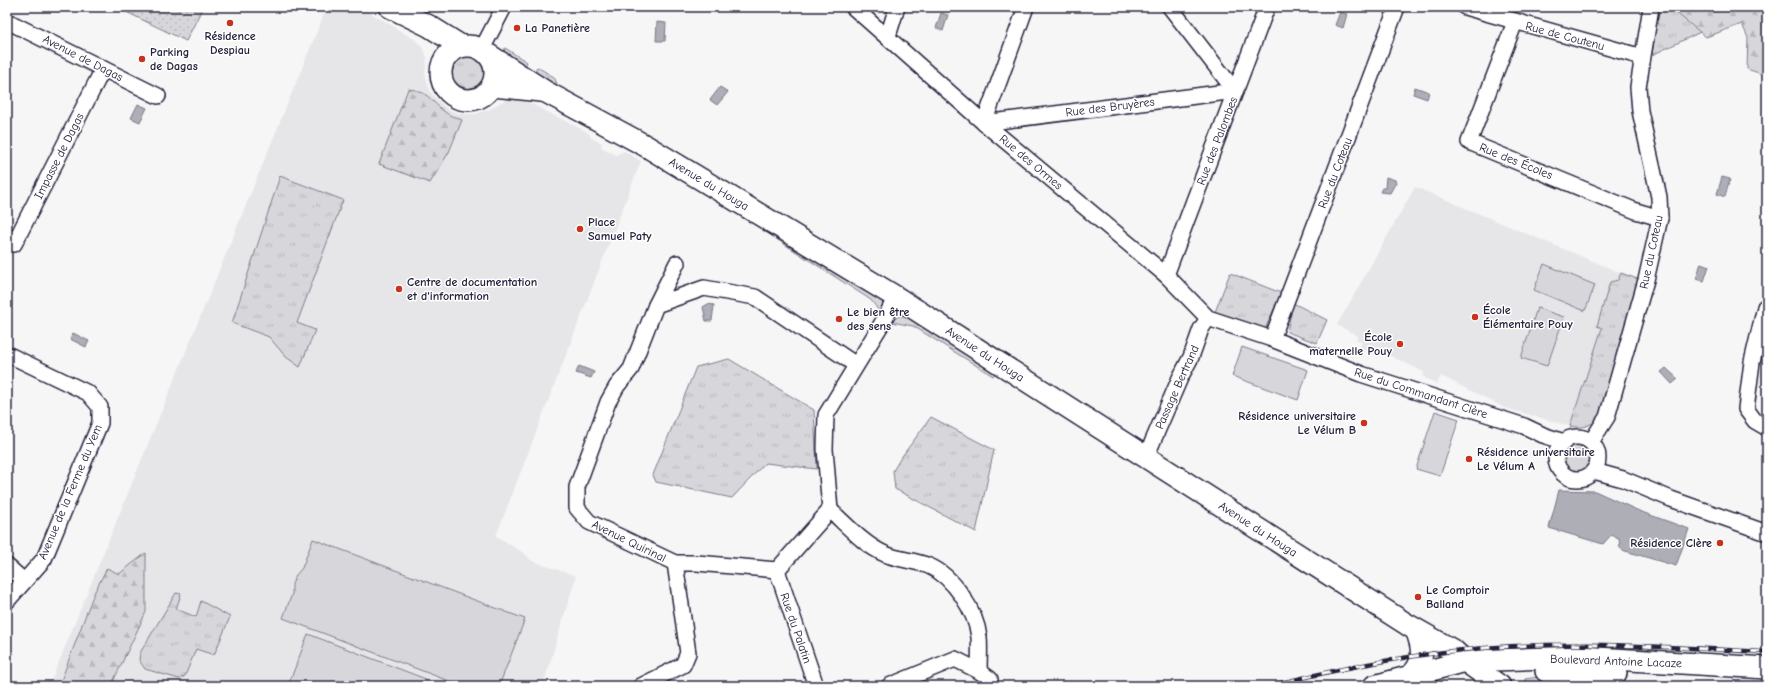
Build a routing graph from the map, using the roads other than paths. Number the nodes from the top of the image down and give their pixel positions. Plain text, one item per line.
1 (390, 7) edge
2 (504, 7) edge
3 (853, 7) edge
4 (897, 7) edge
5 (1026, 7) edge
6 (1170, 7) edge
7 (1267, 7) edge
8 (1397, 7) edge
9 (1466, 7) edge
10 (1650, 7) edge
11 (7, 21) edge
12 (1515, 22) junction
13 (888, 36) junction
14 (453, 52) junction
15 (486, 52) junction
16 (1642, 57) junction
17 (103, 69) junction
18 (493, 86) junction
19 (546, 92) junction
20 (1235, 92) junction
21 (158, 96) dead end
22 (984, 123) junction
23 (1660, 218) junction
24 (14, 244) dead end
25 (677, 263) dead end
26 (1166, 275) junction
27 (896, 297) junction
28 (656, 304) junction
29 (1765, 307) dead end
30 (1208, 318) junction
31 (1272, 338) junction
32 (8, 356) edge
33 (856, 365) junction
34 (1767, 428) edge
35 (1543, 435) junction
36 (1564, 442) junction
37 (1591, 442) junction
38 (1146, 457) junction
39 (1599, 457) junction
40 (1556, 459) junction
41 (1594, 471) junction
42 (1623, 479) junction
43 (830, 510) junction
44 (1767, 533) edge
45 (675, 563) junction
46 (7, 566) edge
47 (776, 570) junction
48 (24, 581) junction
49 (7, 601) edge
50 (1416, 630) junction
51 (1472, 666) junction
52 (1767, 668) edge
53 (1767, 678) edge
54 (1553, 679) edge
55 (1416, 681) edge
56 (641, 686) edge
57 (816, 686) edge
58 (888, 686) edge
59 (1374, 686) edge
60 (1500, 686) edge

1 - 14 main road
2 - 15 street
3 - 13 street, Rue des Ormes
4 - 13 street
5 - 22 street
6 - 20 street
7 - 20 street, Rue des Palombes
8 - 31 street, Rue du Coteau
9 - 12 street, Rue de Coutenu
10 - 16 street, Rue du Coteau
11 - 17 street, Avenue de Dagas
12 - 16 street, Rue de Coutenu
12 - 23 street, Rue des Écoles
13 - 22 street, Rue des Ormes
14 - 15 main road
14 - 18 main road
15 - 18 main road
15 - 19 main road, Avenue du Houga
16 - 23 street, Rue du Coteau
17 - 21 street, Avenue de Dagas
17 - 24 street, Impasse de Dagas
18 - 19 main road, Avenue du Houga
19 - 27 main road, Avenue du Houga
20 - 22 street, Rue des Bruyères
20 - 26 street, Rue des Palombes
22 - 26 street, Rue des Ormes
23 - 37 street, Rue du Coteau
25 - 28 street, Avenue Quirinal
26 - 30 street, Rue des Ormes
27 - 33 street
27 - 38 main road, Avenue du Houga
28 - 33 street
28 - 45 street, Avenue Quirinal
29 - 34 street
30 - 31 street, Rue du Commandant Clère
30 - 38 street, Passage Bertrand
31 - 35 street, Rue du Commandant Clère
32 - 48 street, Avenue de la Ferme du Yem
33 - 43 street
35 - 36 street, Rue du Commandant Clère
35 - 40 street
36 - 37 street
36 - 40 street
37 - 39 street
38 - 50 main road, Avenue du Houga
39 - 41 street
39 - 42 street
40 - 41 street
41 - 42 street
42 - 44 street
43 - 47 street
43 - 58 street
45 - 47 street, Avenue Quirinal
45 - 56 street
46 - 48 street
47 - 57 street, Rue du Palatin
48 - 49 street, Avenue de la Ferme du Yem
50 - 51 main road, Avenue du Houga
50 - 55 main road
51 - 52 main road, Boulevard Antoine Lacaze
51 - 54 main road, Boulevard Antoine Lacaze
51 - 55 main road
51 - 60 main road, Avenue du Houga
53 - 54 main road, Boulevard Antoine Lacaze
55 - 59 main road

